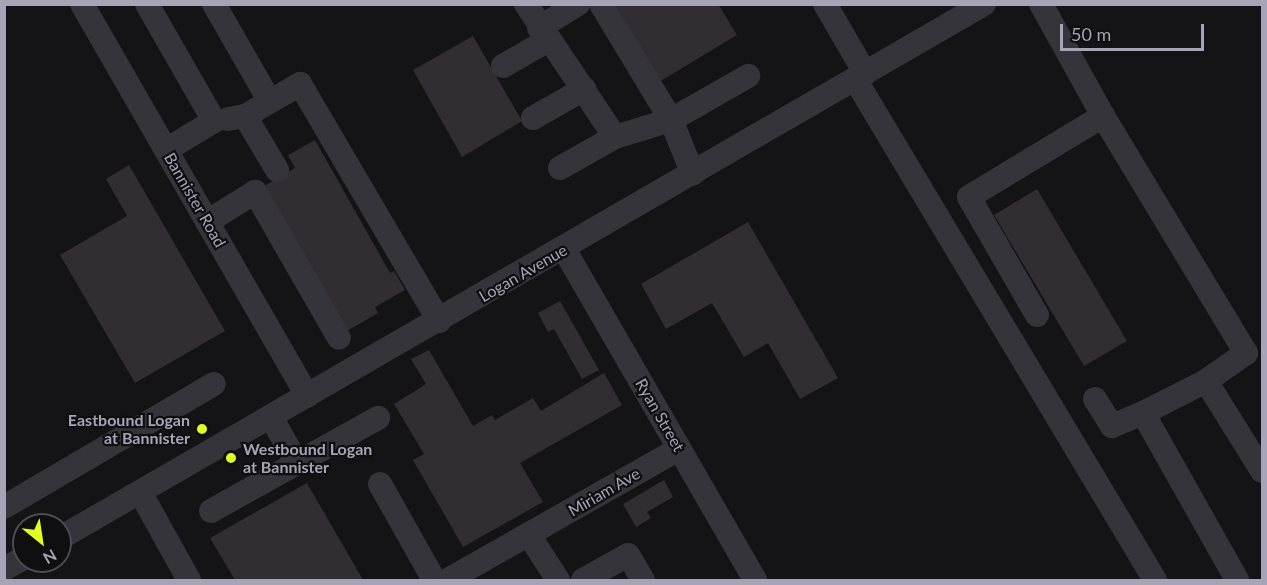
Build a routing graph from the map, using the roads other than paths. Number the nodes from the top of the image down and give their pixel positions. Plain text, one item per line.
1 (82, 4) edge
2 (147, 4) edge
3 (214, 4) edge
4 (526, 4) edge
5 (578, 4) edge
6 (601, 4) edge
7 (825, 4) edge
8 (984, 4) edge
9 (1041, 4) edge
10 (543, 34) junction
11 (503, 66) dead end
12 (748, 76) dead end
13 (860, 76) junction
14 (584, 89) junction
15 (269, 100) junction
16 (245, 116) junction
17 (1102, 116) junction
18 (533, 118) dead end
19 (671, 120) junction
20 (214, 121) junction
21 (615, 137) junction
22 (166, 150) junction
23 (560, 168) dead end
24 (277, 170) dead end
25 (693, 174) junction
26 (207, 222) junction
27 (564, 249) junction
28 (1036, 315) dead end
29 (439, 321) junction
30 (339, 338) dead end
31 (1206, 381) junction
32 (214, 384) dead end
33 (307, 396) junction
34 (1095, 399) dead end
35 (1143, 413) junction
36 (271, 417) junction
37 (378, 418) dead end
38 (679, 449) junction
39 (297, 463) junction
40 (1263, 471) edge
41 (380, 484) dead end
42 (140, 492) junction
43 (4, 507) edge
44 (211, 511) dead end
45 (72, 531) edge
46 (528, 536) junction
47 (5, 569) edge
48 (12, 580) edge
49 (189, 580) edge
50 (434, 580) edge
51 (448, 580) edge
52 (558, 580) edge
53 (584, 580) edge
54 (643, 580) edge
55 (755, 580) edge
56 (1155, 580) edge
57 (1237, 580) edge

1 - 22 street, Bannister Road
2 - 20 street
3 - 15 street
4 - 10 street
5 - 10 street
6 - 19 street
7 - 13 street
8 - 13 street, Logan Avenue
9 - 17 street
10 - 11 street
10 - 14 street
12 - 19 street
13 - 25 street, Logan Avenue
13 - 56 street
14 - 18 street
14 - 21 street
15 - 16 street
15 - 29 street
16 - 20 street
16 - 24 street
17 - 28 street
17 - 31 street
19 - 21 street
19 - 25 street
20 - 22 street
21 - 23 street
22 - 26 street, Bannister Road
25 - 27 street, Logan Avenue
26 - 30 street
26 - 33 street, Bannister Road
27 - 29 street, Logan Avenue
27 - 38 street, Ryan Street
29 - 33 street, Logan Avenue
31 - 35 street
31 - 40 street
32 - 43 street
33 - 36 street, Logan Avenue
34 - 35 street
35 - 57 street
36 - 39 street
36 - 42 street, Logan Avenue
37 - 39 street
38 - 46 street, Miriam Ave
38 - 55 street, Ryan Street
39 - 44 street
41 - 50 street
42 - 45 street, Logan Avenue
42 - 49 street
46 - 51 street, Miriam Ave
46 - 52 street
47 - 48 street
53 - 54 street

